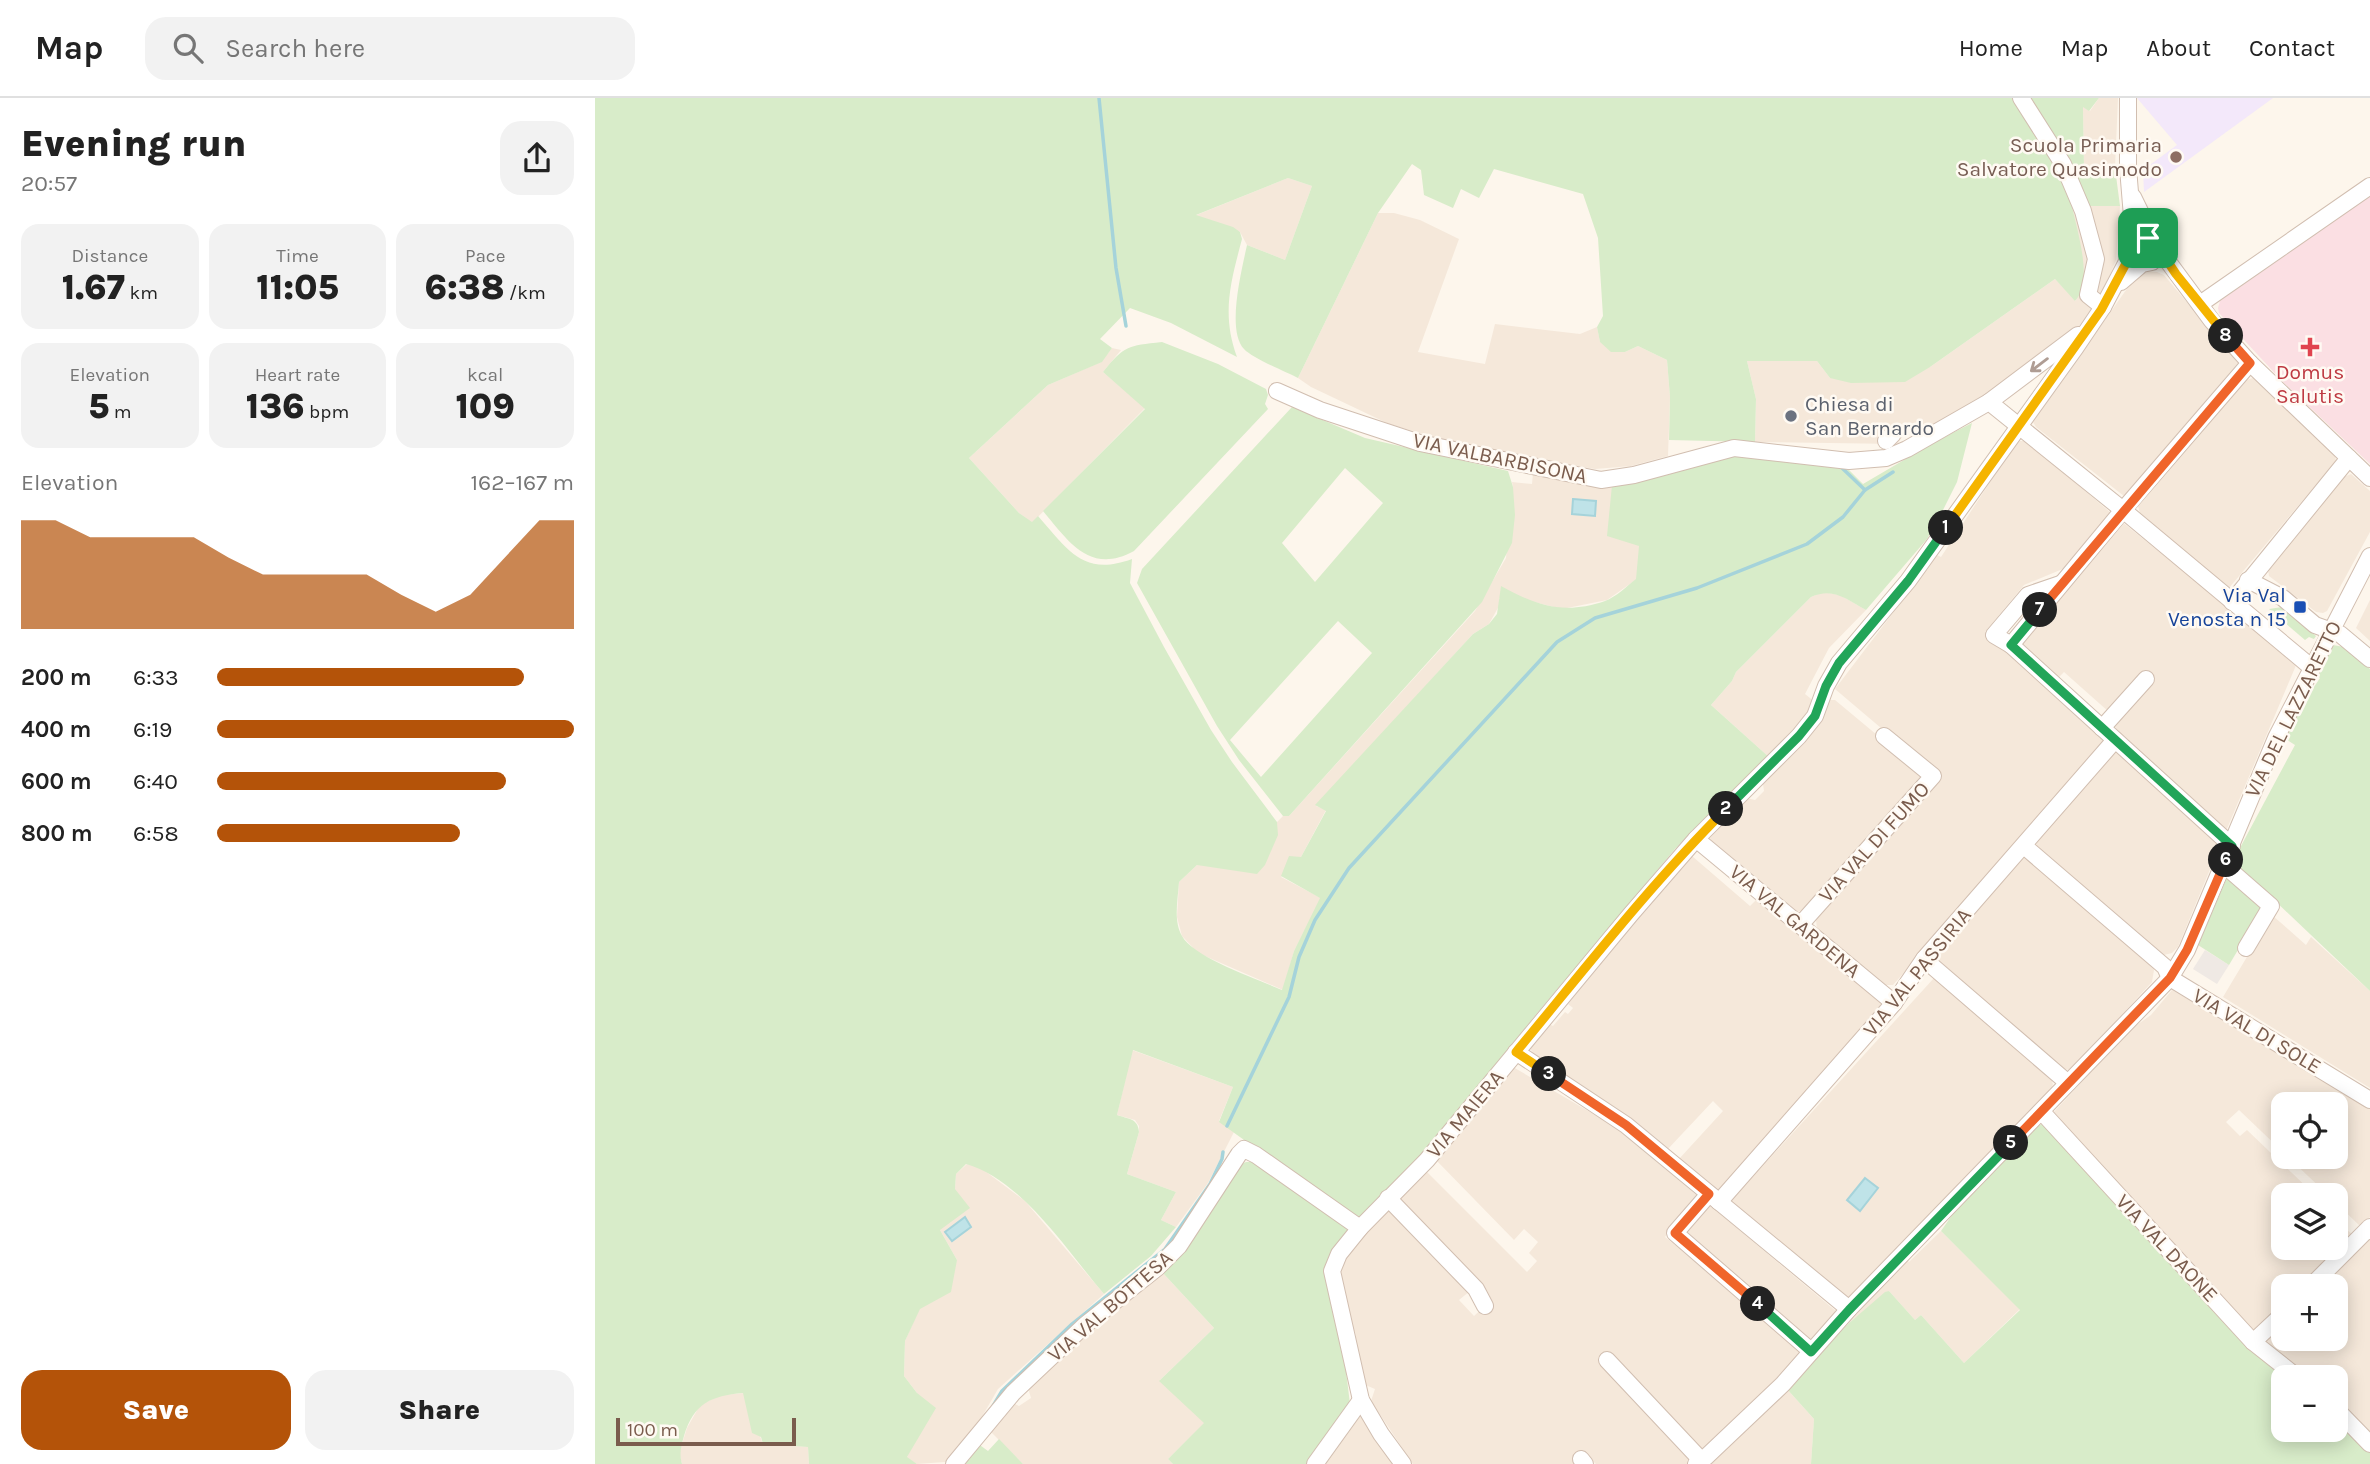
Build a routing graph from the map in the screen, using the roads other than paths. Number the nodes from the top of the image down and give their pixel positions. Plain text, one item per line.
1 (2021, 98) edge
2 (2128, 98) edge
3 (2370, 186) edge
4 (2145, 252) junction
5 (2200, 304) junction
6 (2103, 307) junction
7 (2089, 328) junction
8 (2250, 363) junction
9 (1277, 391) dead end
10 (1989, 402) junction
11 (2018, 426) junction
12 (2349, 458) junction
13 (2370, 478) edge
14 (2123, 510) junction
15 (2370, 556) edge
16 (2248, 580) junction
17 (2232, 602) junction
18 (2330, 629) junction
19 (2370, 659) edge
20 (2311, 667) junction
21 (2146, 679) dead end
22 (2102, 728) junction
23 (1884, 736) dead end
24 (2115, 740) junction
25 (1696, 839) junction
26 (2024, 846) junction
27 (2232, 846) junction
28 (2224, 865) junction
29 (1800, 925) junction
30 (2246, 948) dead end
31 (1924, 958) junction
32 (2170, 978) junction
33 (1894, 1003) junction
34 (1516, 1052) junction
35 (2068, 1083) junction
36 (2370, 1100) edge
37 (2042, 1112) junction
38 (1388, 1198) junction
39 (1714, 1198) junction
40 (2370, 1227) edge
41 (1360, 1228) junction
42 (2323, 1274) edge
43 (1485, 1306) dead end
44 (1849, 1310) junction
45 (2271, 1325) edge
46 (2253, 1342) junction
47 (1811, 1352) junction
48 (1607, 1360) dead end
49 (2282, 1365) edge
50 (1361, 1400) junction
51 (2348, 1421) edge
52 (2370, 1444) edge
53 (1699, 1462) edge
54 (954, 1464) edge
55 (1315, 1464) edge
56 (1403, 1464) edge

1 - 6 street
2 - 4 street
3 - 5 street
4 - 5 street
4 - 6 street, VIA MAIERA
5 - 8 street
6 - 7 street, VIA MAIERA
7 -> 10 street, VIA VALBARBISONA
7 - 11 street, VIA MAIERA
8 - 12 street
8 - 14 street
9 - 10 street, VIA VALBARBISONA
10 - 11 street
11 - 14 street
11 - 25 street, VIA MAIERA
12 - 13 street
12 - 16 street
14 - 17 street
14 - 22 street
15 - 18 street, VIA DEL LAZZARETTO
16 - 17 street
16 - 18 street
17 - 20 street
18 - 19 street
18 - 20 street, VIA DEL LAZZARETTO
20 - 27 street, VIA DEL LAZZARETTO
21 - 22 street
22 - 24 street
23 - 29 street, VIA VAL DI FUMO
24 - 26 street, VIA VAL PASSIRIA
24 - 27 street
25 - 29 street, VIA VAL GARDENA
25 - 34 street, VIA MAIERA
26 - 31 street, VIA VAL PASSIRIA
26 - 32 street, VIA VAL DI SOLE
27 - 28 street, VIA DEL LAZZARETTO
28 - 30 street
28 - 32 street, VIA DEL LAZZARETTO
29 - 33 street, VIA VAL GARDENA
31 - 33 street, VIA VAL PASSIRIA
31 - 35 street
32 - 35 street, VIA DEL LAZZARETTO
32 - 36 street, VIA VAL DI SOLE
33 - 39 street, VIA VAL PASSIRIA
34 - 38 street, VIA MAIERA
34 - 39 street
35 - 37 street, VIA DEL LAZZARETTO
37 - 44 street, VIA DEL LAZZARETTO
37 - 46 street, VIA VAL DAONE
38 - 41 street, VIA MAIERA
38 - 43 street
39 - 44 street
39 - 47 street, VIA VAL PASSIRIA
40 - 42 street
41 - 50 street, VIA MAIERA
41 - 54 street, VIA VAL BOTTESA
44 - 47 street, VIA DEL LAZZARETTO
45 - 46 street
46 - 49 street, VIA VAL DAONE
47 - 53 street, VIA DEL LAZZARETTO
48 - 53 street, VIA DEL LAZZARETTO
50 - 55 street
50 - 56 street, VIA MAIERA
51 - 52 street

